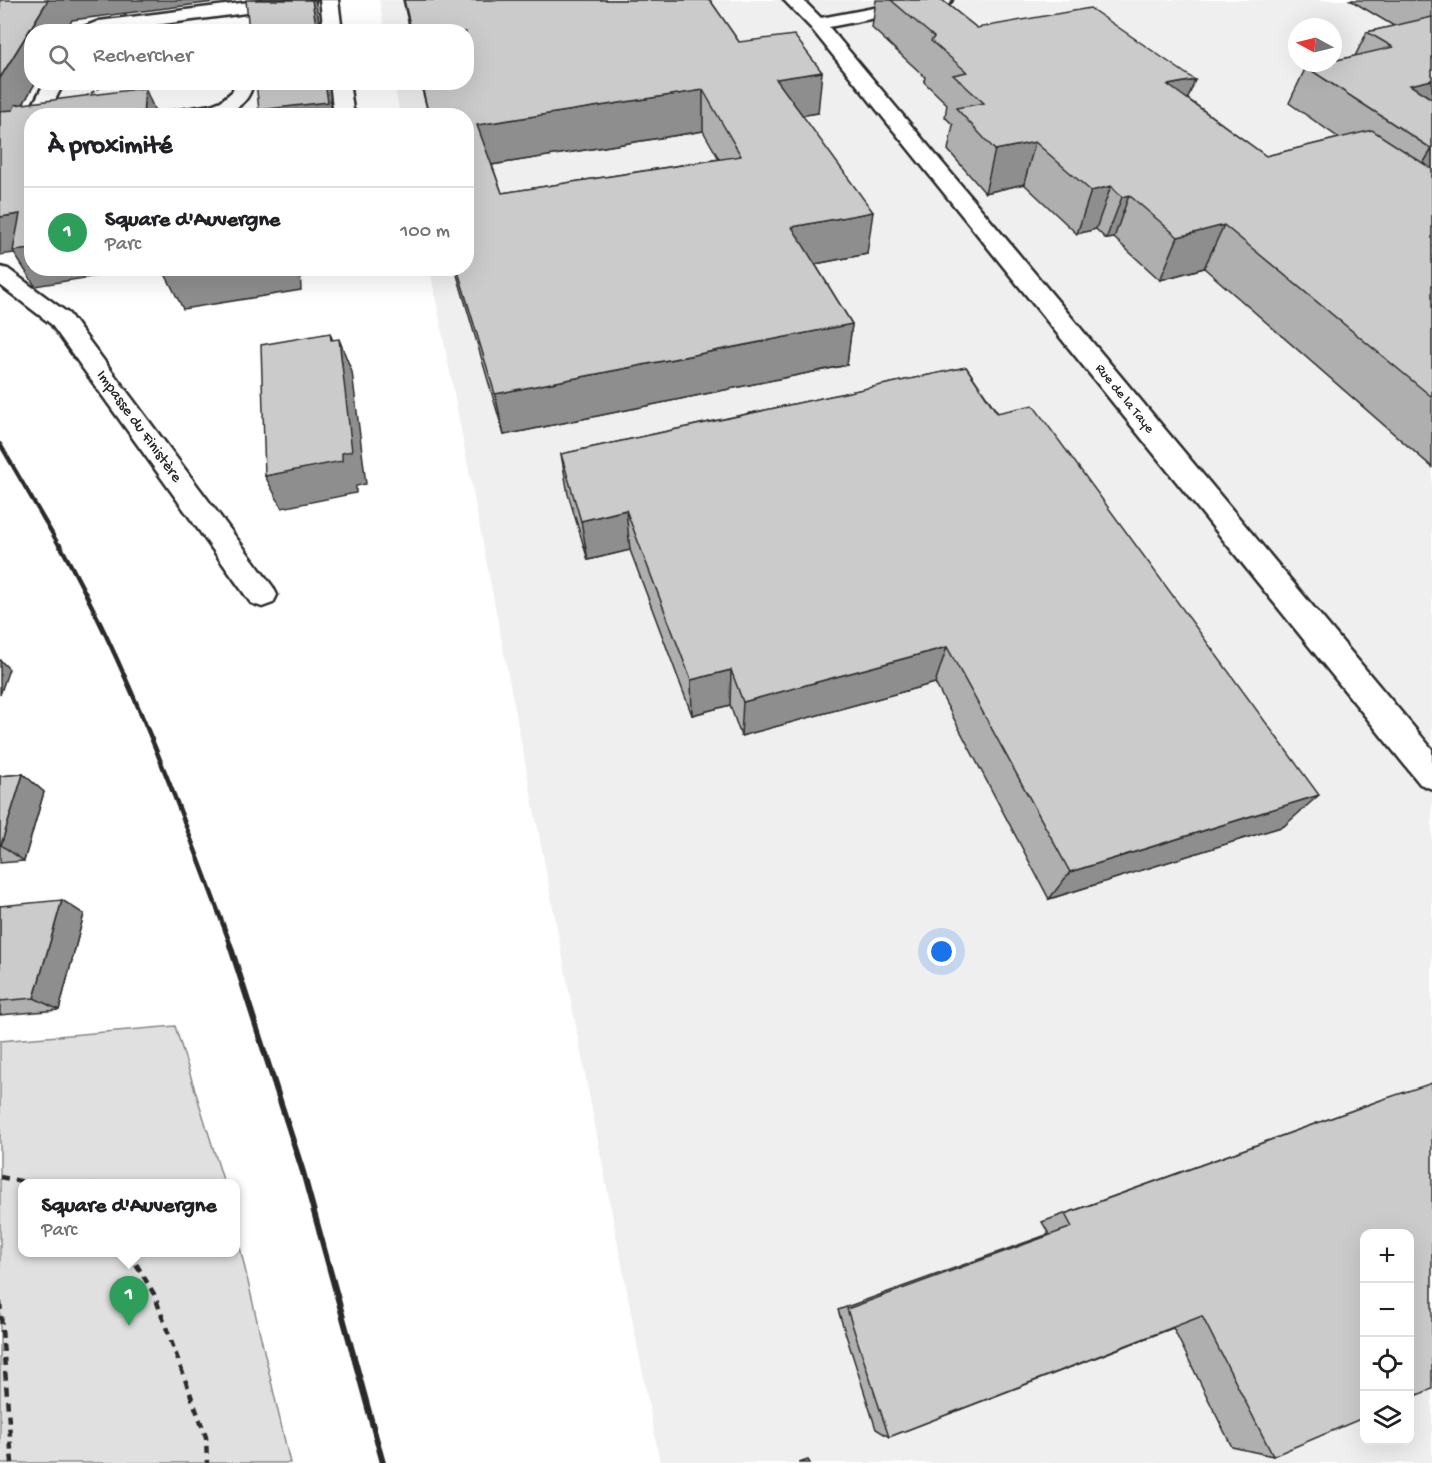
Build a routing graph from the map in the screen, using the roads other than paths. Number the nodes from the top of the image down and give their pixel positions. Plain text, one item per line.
1 (307, 0) edge
2 (329, 0) edge
3 (793, 0) edge
4 (943, 0) edge
5 (97, 4) dead end
6 (94, 24) edge
7 (142, 24) edge
8 (332, 24) edge
9 (817, 24) junction
10 (51, 90) edge
11 (243, 90) edge
12 (340, 90) edge
13 (40, 108) edge
14 (223, 108) edge
15 (343, 108) edge
16 (0, 274) edge
17 (262, 595) dead end
18 (1432, 774) edge

1 - 7 street
2 - 8 street
3 - 9 street, Rue de la Taye
4 - 9 street
5 - 6 street
9 - 18 street, Rue de la Taye
10 - 13 street
11 - 14 street
12 - 15 street
16 - 17 street, Impasse du Finistère

